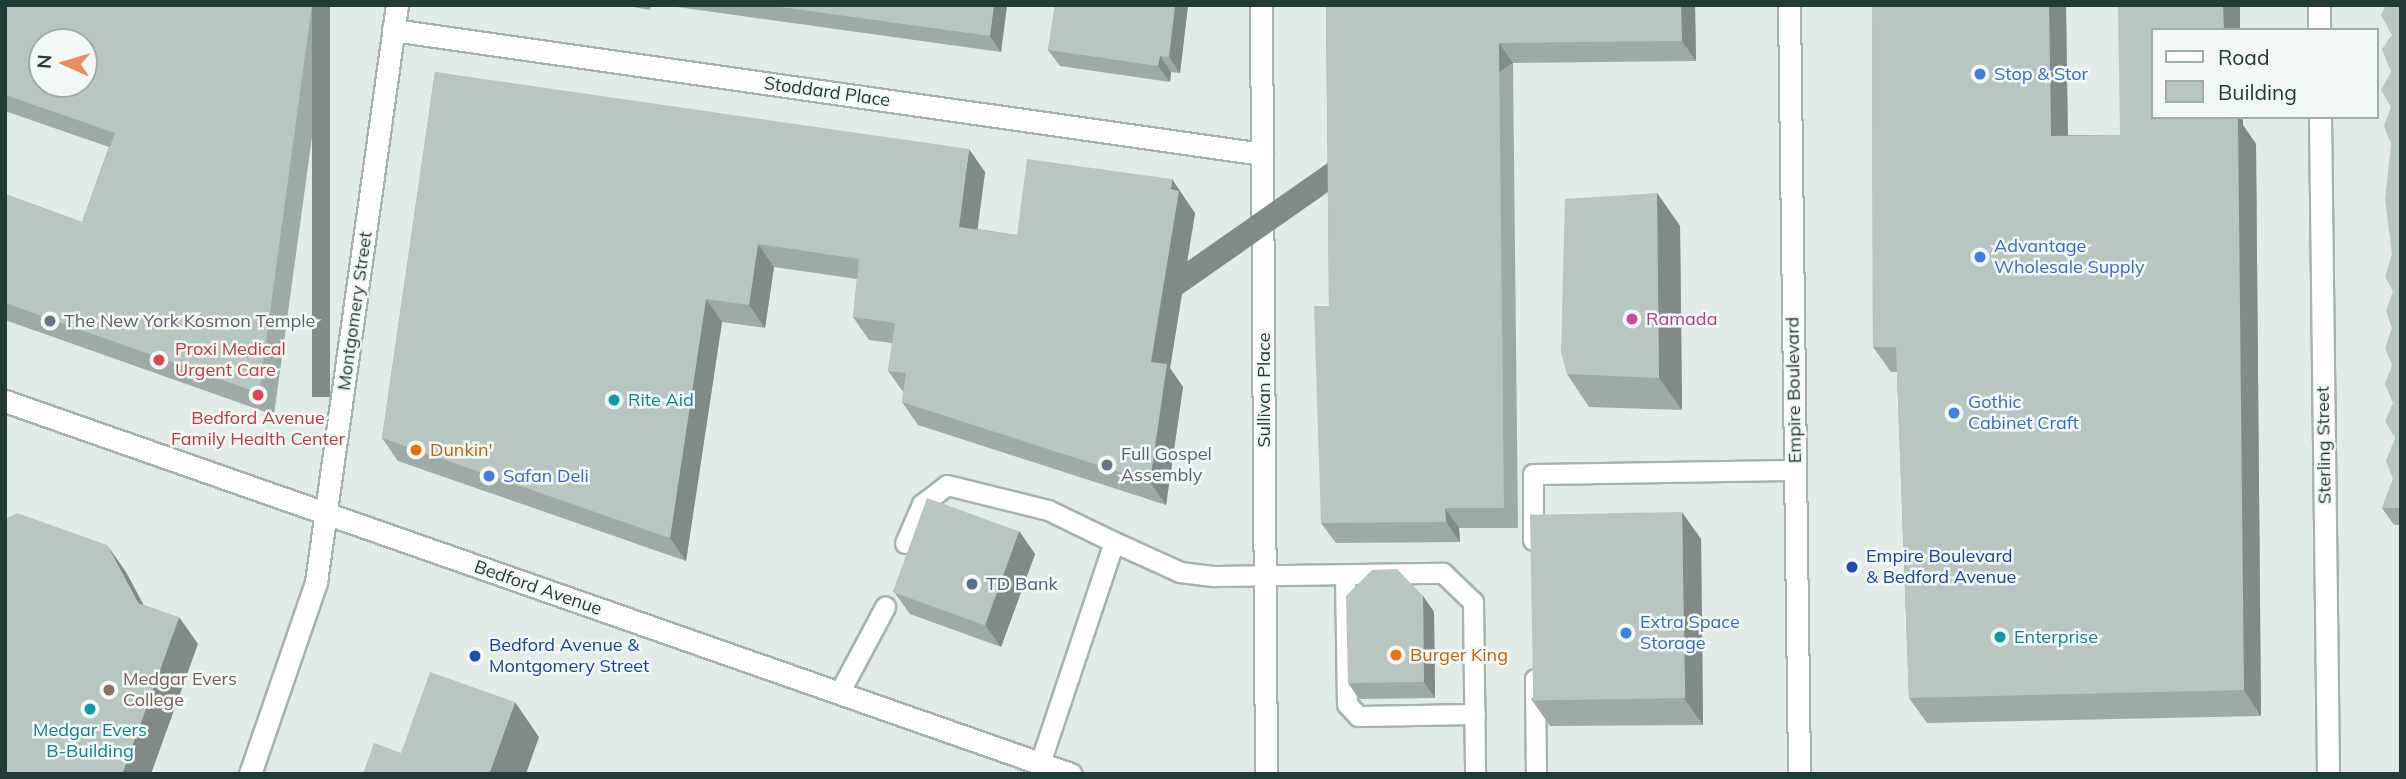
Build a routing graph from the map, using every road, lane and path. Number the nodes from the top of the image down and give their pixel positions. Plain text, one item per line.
1 (397, 5) edge
2 (1261, 5) edge
3 (1789, 5) edge
4 (2319, 5) edge
5 (2319, 28) edge
6 (393, 30) junction
7 (2320, 119) edge
8 (1262, 154) junction
9 (5, 401) edge
10 (1795, 471) junction
11 (327, 514) junction
12 (1114, 542) junction
13 (905, 543) dead end
14 (1534, 558) edge
15 (1265, 575) junction
16 (1345, 575) junction
17 (885, 607) dead end
18 (1535, 655) edge
19 (839, 693) junction
20 (1475, 714) junction
21 (1040, 763) junction
22 (250, 774) edge
23 (1071, 774) edge
24 (1266, 774) edge
25 (1475, 774) edge
26 (1536, 774) edge
27 (1799, 774) edge
28 (2328, 774) edge

1 - 6 street, Montgomery Street
2 - 8 street, Sullivan Place
3 - 10 street, Empire Boulevard
4 - 5 street
6 - 8 street, Stoddard Place
6 - 11 street, Montgomery Street
7 - 28 street, Sterling Street
8 - 15 street, Sullivan Place
9 - 11 street, Bedford Avenue
10 - 14 lane
10 - 27 street, Empire Boulevard
11 - 19 street, Bedford Avenue
11 - 22 street, Montgomery Street
12 - 13 lane
12 - 15 lane
12 - 21 lane
15 - 16 lane
15 - 24 street, Sullivan Place
16 - 20 lane
16 - 20 lane
17 - 19 lane
18 - 26 lane
19 - 21 street, Bedford Avenue
20 - 25 lane
21 - 23 street, Bedford Avenue

